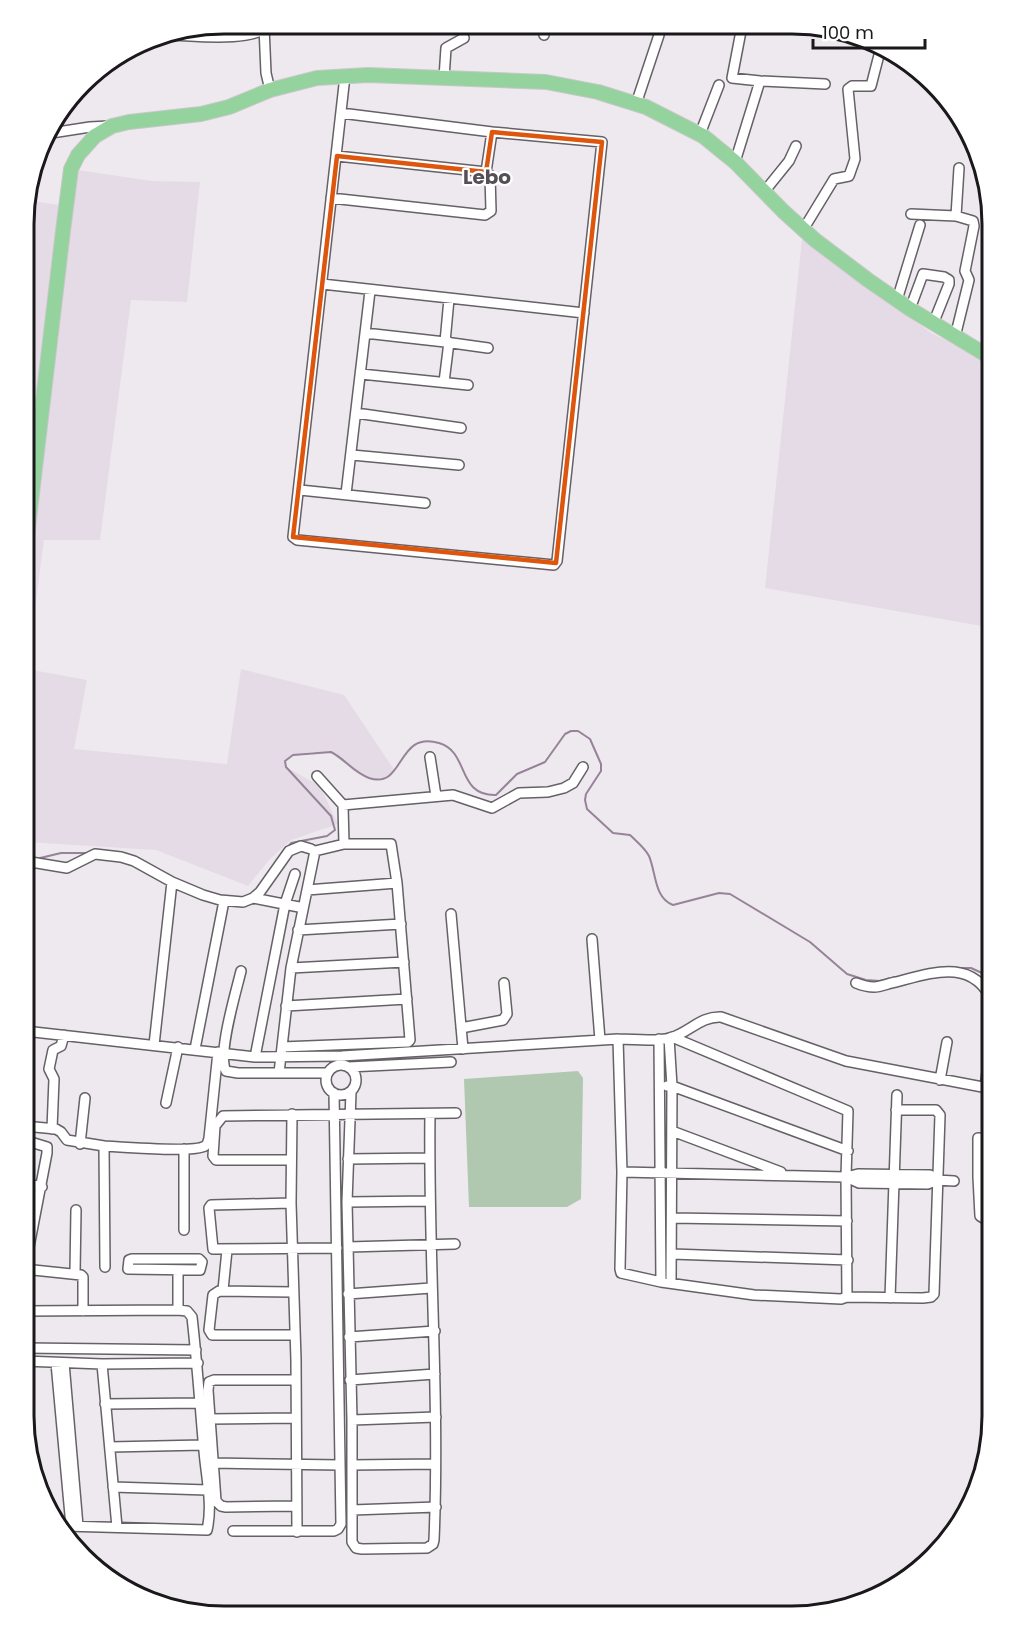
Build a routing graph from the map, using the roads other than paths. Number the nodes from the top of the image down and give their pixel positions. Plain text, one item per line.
1 (238, 35) edge
2 (264, 35) edge
3 (659, 35) dead end
4 (740, 35) edge
5 (208, 36) edge
6 (464, 38) dead end
7 (879, 56) edge
8 (345, 76) junction
9 (444, 78) junction
10 (760, 81) junction
11 (825, 84) dead end
12 (719, 85) dead end
13 (270, 90) junction
14 (636, 104) junction
15 (341, 113) junction
16 (112, 126) junction
17 (59, 132) edge
18 (492, 132) junction
19 (700, 134) junction
20 (796, 146) dead end
21 (337, 156) junction
22 (735, 162) junction
23 (958, 168) dead end
24 (486, 172) junction
25 (764, 192) junction
26 (331, 198) junction
27 (911, 214) dead end
28 (956, 216) junction
29 (920, 225) dead end
30 (803, 230) junction
31 (322, 284) junction
32 (370, 291) junction
33 (449, 299) junction
34 (897, 300) junction
35 (910, 309) junction
36 (584, 313) junction
37 (933, 324) junction
38 (365, 333) junction
39 (955, 337) junction
40 (447, 342) junction
41 (488, 348) dead end
42 (982, 353) edge
43 (361, 374) junction
44 (444, 382) junction
45 (468, 385) dead end
46 (356, 413) junction
47 (461, 428) dead end
48 (351, 455) junction
49 (459, 465) dead end
50 (34, 474) edge
51 (300, 490) junction
52 (346, 494) junction
53 (425, 503) dead end
54 (430, 757) dead end
55 (583, 767) dead end
56 (317, 776) dead end
57 (436, 796) junction
58 (343, 805) junction
59 (344, 844) junction
60 (311, 849) dead end
61 (34, 862) edge
62 (295, 874) dead end
63 (172, 882) junction
64 (397, 883) junction
65 (307, 890) junction
66 (253, 898) junction
67 (224, 901) junction
68 (285, 904) junction
69 (299, 907) dead end
70 (451, 914) dead end
71 (401, 924) junction
72 (298, 930) junction
73 (592, 939) dead end
74 (404, 962) junction
75 (291, 968) junction
76 (241, 972) dead end
77 (504, 983) dead end
78 (856, 983) dead end
79 (982, 984) edge
80 (407, 999) junction
81 (286, 1006) junction
82 (461, 1028) junction
83 (34, 1032) edge
84 (64, 1035) junction
85 (667, 1038) junction
86 (618, 1039) junction
87 (600, 1040) junction
88 (947, 1042) dead end
89 (154, 1045) junction
90 (178, 1047) junction
91 (195, 1049) junction
92 (463, 1049) junction
93 (438, 1051) junction
94 (281, 1052) junction
95 (220, 1053) junction
96 (255, 1057) junction
97 (344, 1062) junction
98 (451, 1062) dead end
99 (439, 1063) junction
100 (279, 1073) junction
101 (328, 1073) junction
102 (940, 1080) junction
103 (660, 1086) junction
104 (672, 1086) junction
105 (982, 1087) edge
106 (351, 1092) junction
107 (334, 1093) junction
108 (897, 1095) dead end
109 (85, 1098) dead end
110 (166, 1103) dead end
111 (896, 1110) junction
112 (456, 1113) dead end
113 (292, 1114) junction
114 (430, 1114) junction
115 (335, 1115) junction
116 (349, 1115) junction
117 (34, 1127) edge
118 (52, 1129) junction
119 (672, 1131) junction
120 (982, 1138) edge
121 (34, 1143) edge
122 (80, 1144) junction
123 (104, 1146) junction
124 (184, 1149) junction
125 (848, 1151) junction
126 (430, 1158) junction
127 (348, 1159) junction
128 (291, 1160) junction
129 (622, 1172) junction
130 (661, 1172) junction
131 (672, 1172) junction
132 (789, 1175) junction
133 (846, 1177) junction
134 (978, 1177) junction
135 (982, 1177) edge
136 (894, 1179) junction
137 (937, 1180) junction
138 (954, 1180) dead end
139 (34, 1185) edge
140 (42, 1187) junction
141 (430, 1201) junction
142 (347, 1202) junction
143 (291, 1203) junction
144 (75, 1210) dead end
145 (34, 1211) edge
146 (982, 1217) edge
147 (672, 1218) junction
148 (848, 1221) junction
149 (184, 1230) dead end
150 (431, 1244) junction
151 (455, 1244) dead end
152 (292, 1247) junction
153 (348, 1247) junction
154 (337, 1248) junction
155 (227, 1250) junction
156 (672, 1254) junction
157 (848, 1260) junction
158 (105, 1267) dead end
159 (178, 1270) junction
160 (348, 1270) junction
161 (34, 1271) edge
162 (337, 1271) junction
163 (75, 1273) junction
164 (666, 1282) junction
165 (431, 1288) junction
166 (223, 1290) junction
167 (293, 1292) junction
168 (348, 1294) junction
169 (847, 1297) junction
170 (890, 1298) junction
171 (178, 1310) junction
172 (34, 1311) edge
173 (82, 1311) junction
174 (435, 1331) junction
175 (295, 1335) junction
176 (349, 1337) junction
177 (34, 1348) edge
178 (196, 1350) junction
179 (34, 1362) edge
180 (60, 1363) junction
181 (198, 1363) junction
182 (102, 1364) junction
183 (435, 1374) junction
184 (296, 1380) junction
185 (350, 1380) junction
186 (201, 1403) junction
187 (105, 1404) junction
188 (436, 1417) junction
189 (295, 1418) junction
190 (209, 1419) junction
191 (352, 1420) junction
192 (340, 1440) junction
193 (352, 1440) junction
194 (203, 1445) junction
195 (110, 1447) junction
196 (212, 1463) junction
197 (296, 1464) junction
198 (435, 1464) junction
199 (340, 1465) junction
200 (352, 1465) junction
201 (341, 1484) junction
202 (352, 1484) junction
203 (113, 1487) junction
204 (207, 1490) junction
205 (297, 1506) junction
206 (435, 1507) junction
207 (352, 1510) junction
208 (71, 1526) edge
209 (117, 1527) junction
210 (233, 1531) dead end
211 (297, 1532) junction

1 - 5 street
2 - 13 street
3 - 14 street
4 - 10 street
6 - 9 street
7 - 30 street
8 - 9 main road
8 - 13 main road
8 - 15 street
9 - 14 main road
10 - 11 street
10 - 22 street
12 - 19 street
13 - 16 main road
14 - 19 main road
15 - 18 street
15 - 21 street
16 - 17 street
16 - 50 main road
18 - 24 street
18 - 36 street
19 - 22 main road
20 - 25 street
21 - 24 street
21 - 26 street
22 - 25 main road
23 - 28 street
24 - 26 street
25 - 30 main road
26 - 31 street
27 - 28 street
28 - 39 street
29 - 34 street
30 - 34 main road
31 - 32 street
31 - 51 street
32 - 33 street
32 - 38 street
33 - 36 street
33 - 40 street
34 - 35 main road
35 - 37 main road
35 - 37 street
36 - 51 street
37 - 39 main road
38 - 40 street
38 - 43 street
39 - 42 main road
40 - 41 street
40 - 44 street
43 - 44 street
43 - 46 street
44 - 45 street
46 - 47 street
46 - 48 street
48 - 49 street
48 - 52 street
51 - 52 street
52 - 53 street
54 - 57 street
55 - 57 street
56 - 58 street
57 - 58 street
58 - 59 street
59 - 64 street
59 - 65 street
60 - 66 street
61 - 63 street
62 - 68 street
63 - 67 street
63 - 89 street
64 - 65 street
64 - 71 street
65 - 72 street
66 - 67 street
66 - 68 street
67 - 91 street
68 - 69 street
68 - 96 street
70 - 82 street
71 - 72 street
71 - 74 street
72 - 75 street
73 - 87 street
74 - 75 street
74 - 80 street
75 - 81 street
76 - 95 street
77 - 82 street
78 - 79 street
80 - 81 street
80 - 94 street
81 - 94 street
82 - 92 street
83 - 84 street
84 - 89 street
84 - 118 street
85 - 86 street
85 - 102 street
85 - 103 street
85 - 104 street
85 - 125 street
86 - 87 street
86 - 129 street
87 - 92 street
88 - 102 street
89 - 90 street
90 - 91 street
90 - 110 street
91 - 95 street
92 - 93 street
93 - 97 street
93 - 99 street
94 - 96 street
94 - 97 street
94 - 100 street
95 - 96 street
95 - 100 street
95 - 124 street
97 - 99 street
97 - 101 street
97 - 106 street
98 - 99 street
100 - 101 street
101 - 107 street
102 - 105 street
103 - 104 street
103 - 130 street
104 - 119 street
104 - 125 street
106 - 107 street
106 - 116 street
107 - 115 street
108 - 111 street
109 - 122 street
111 - 136 street
111 - 137 street
112 - 114 street
113 - 115 street
113 - 128 street
113 - 128 street
114 - 116 street
114 - 126 street
115 - 116 street
115 - 154 street
116 - 127 street
117 - 118 street
118 - 122 street
119 - 131 street
119 - 132 street
120 - 134 street
121 - 140 street
122 - 123 street
123 - 124 street
123 - 158 street
124 - 149 street
125 - 133 street
126 - 127 street
126 - 141 street
127 - 142 street
128 - 143 street
129 - 130 street
129 - 164 street
130 - 131 street
130 - 164 street
131 - 132 street
131 - 147 street
132 - 133 street
133 - 136 street
133 - 148 street
134 - 135 street
134 - 146 street
136 - 137 street
136 - 170 street
137 - 138 street
137 - 170 street
139 - 140 street
140 - 145 street
141 - 142 street
141 - 150 street
142 - 153 street
143 - 152 street
143 - 155 street
144 - 163 street
147 - 148 street
147 - 156 street
148 - 157 street
150 - 151 street
150 - 153 street
150 - 165 street
152 - 154 street
152 - 155 street
152 - 167 street
153 - 160 street
154 - 162 street
155 - 166 street
156 - 157 street
156 - 164 street
157 - 169 street
159 - 159 street
159 - 171 street
160 - 162 street
160 - 168 street
161 - 163 street
162 - 192 street
163 - 173 street
164 - 169 street
165 - 168 street
165 - 174 street
166 - 167 street
166 - 175 street
167 - 175 street
168 - 176 street
169 - 170 street
171 - 173 street
171 - 178 street
172 - 173 street
174 - 176 street
174 - 183 street
175 - 184 street
176 - 185 street
177 - 178 street
178 - 181 street
179 - 180 street
180 - 182 street
180 - 208 street
181 - 182 street
181 - 186 street
182 - 187 street
183 - 185 street
183 - 188 street
184 - 189 street
184 - 190 street
185 - 191 street
186 - 187 street
186 - 194 street
187 - 195 street
188 - 191 street
188 - 198 street
189 - 190 street
189 - 197 street
190 - 196 street
191 - 193 street
192 - 193 street
192 - 199 street
193 - 200 street
194 - 195 street
194 - 204 street
195 - 203 street
196 - 197 street
196 - 205 street
197 - 199 street
197 - 205 street
198 - 200 street
198 - 206 street
199 - 201 street
200 - 202 street
201 - 202 street
201 - 211 street
202 - 207 street
203 - 204 street
203 - 209 street
204 - 209 street
205 - 211 street
206 - 207 street
206 - 207 street
208 - 209 street
210 - 211 street

